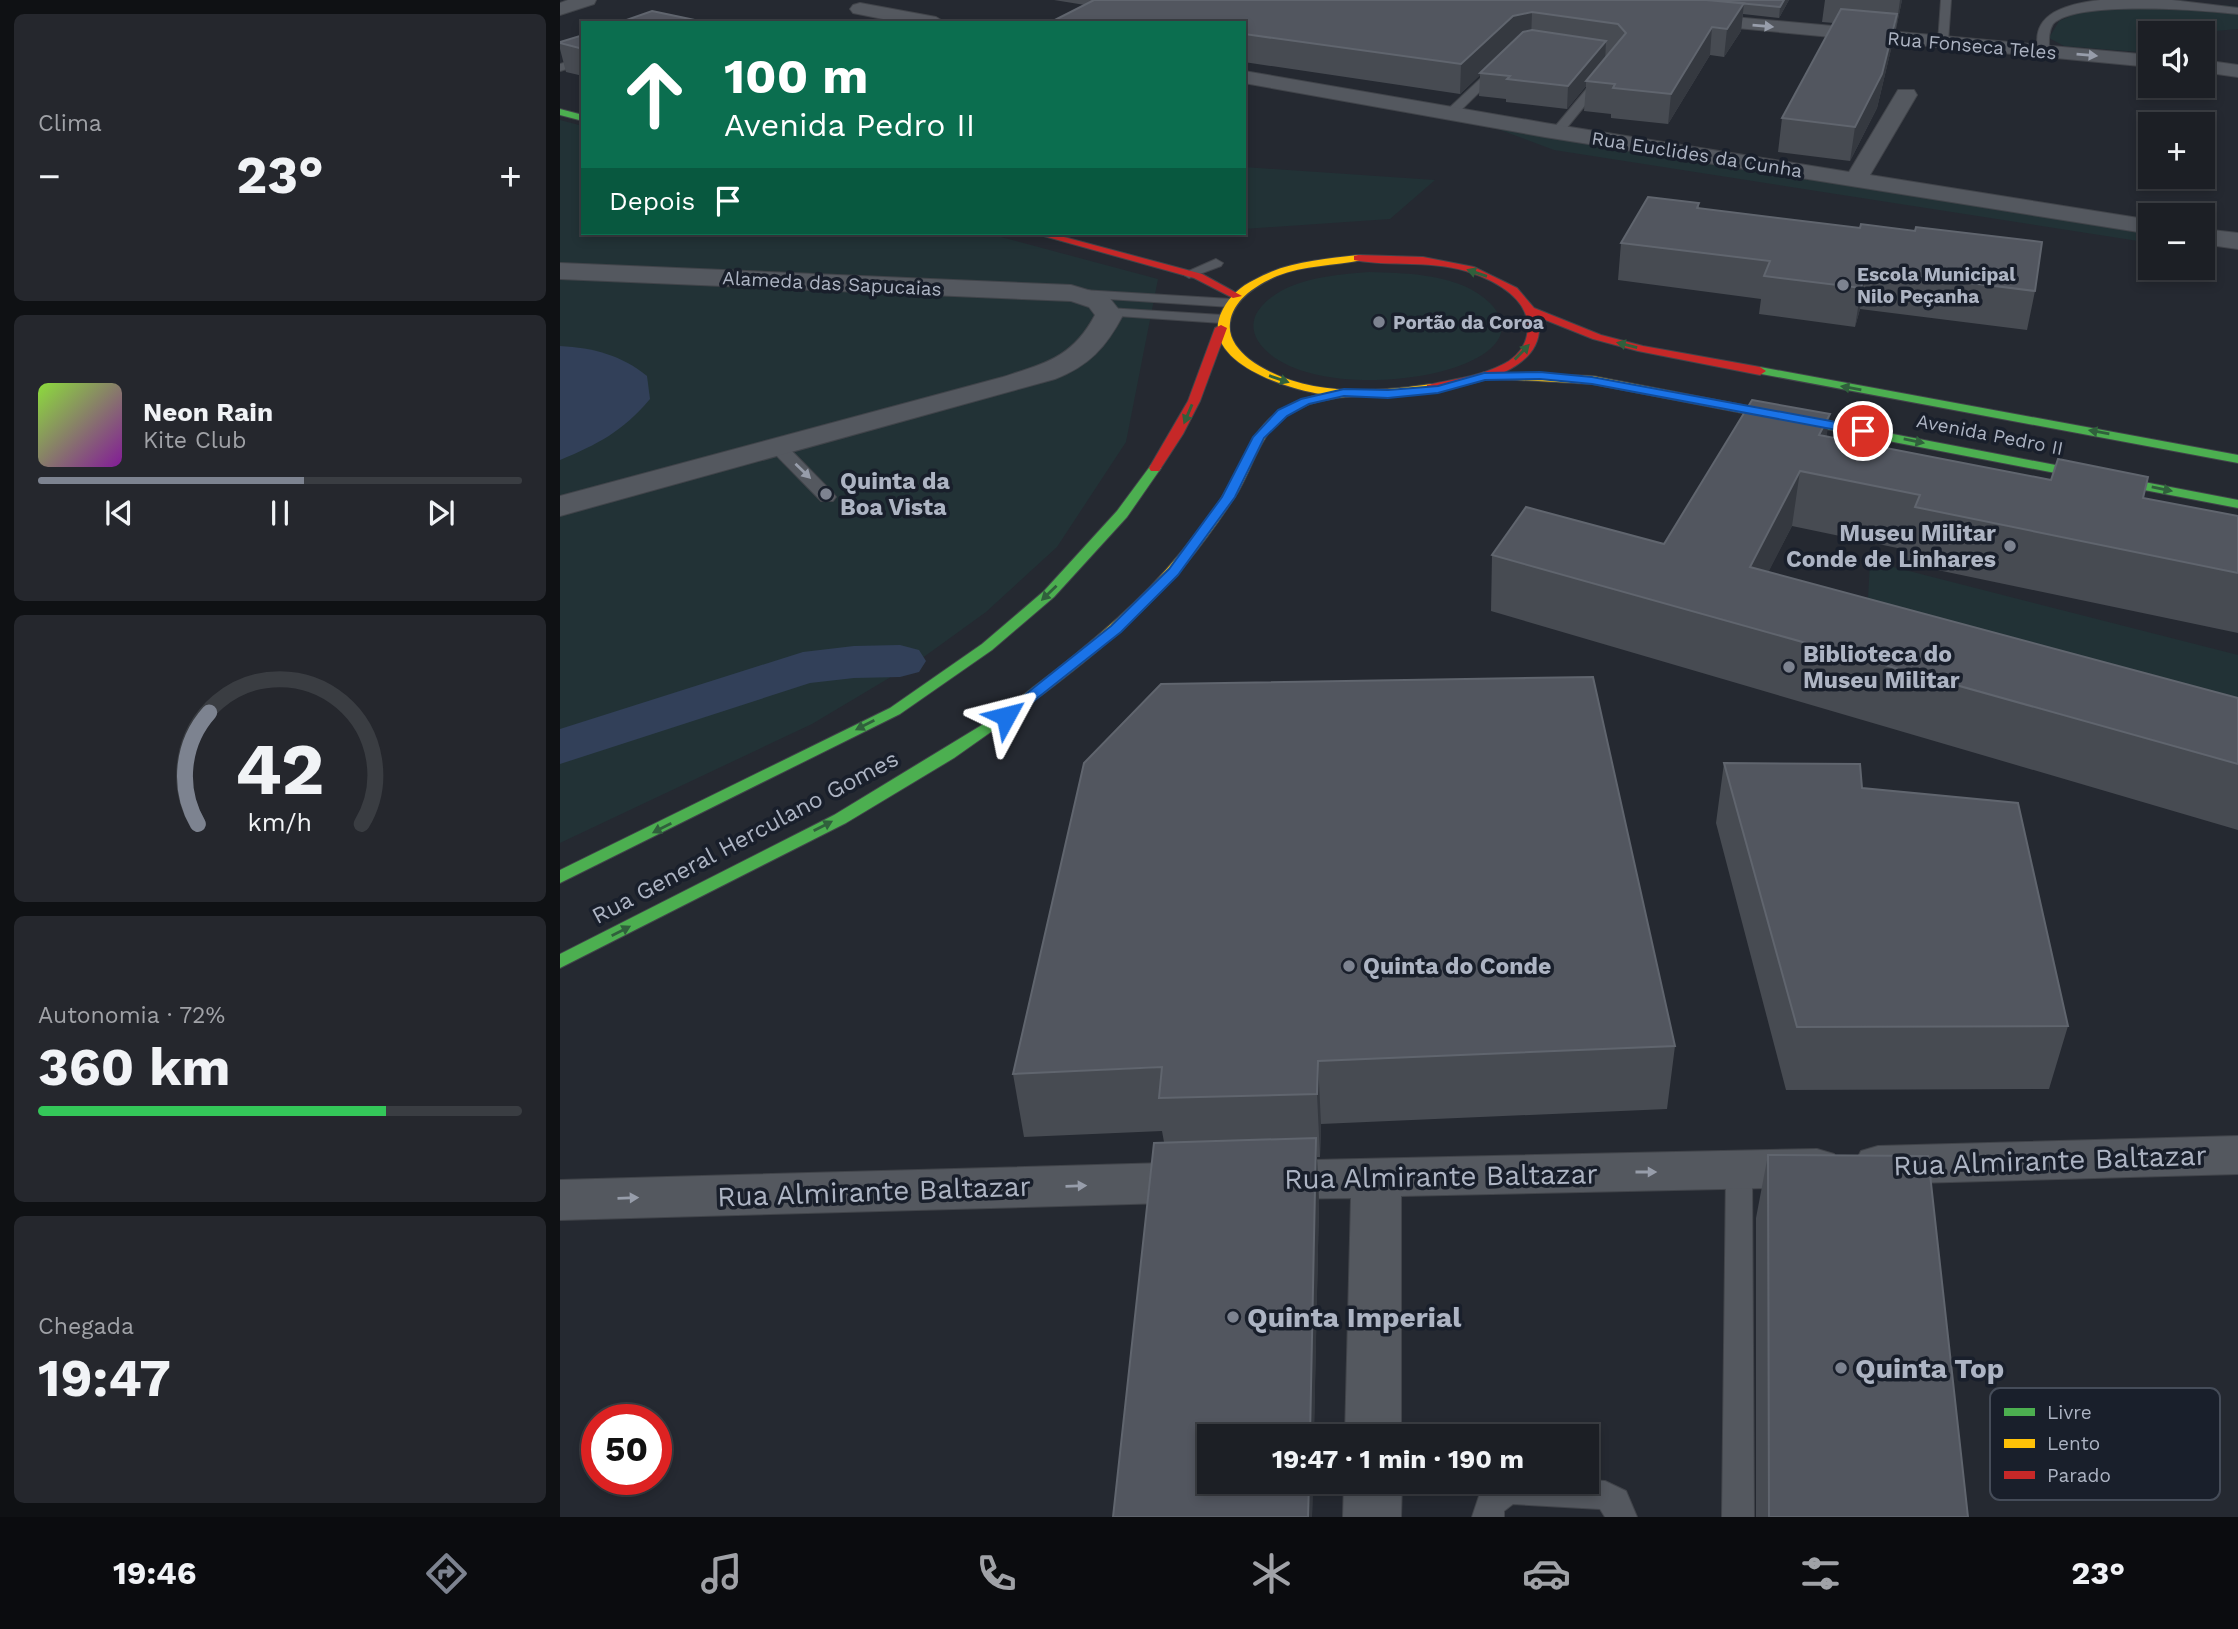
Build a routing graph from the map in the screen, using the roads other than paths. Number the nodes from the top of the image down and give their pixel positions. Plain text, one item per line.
1 (587, 0) edge
2 (1946, 0) edge
3 (2138, 0) edge
4 (2146, 0) edge
5 (860, 8) edge
6 (560, 9) edge
7 (2238, 11) edge
8 (1668, 18) edge
9 (926, 21) edge
10 (1942, 42) junction
11 (2043, 51) junction
12 (1509, 57) edge
13 (2138, 60) edge
14 (581, 61) edge
15 (560, 68) edge
16 (2215, 68) edge
17 (1607, 71) edge
18 (2238, 71) edge
19 (1246, 77) edge
20 (1906, 95) dead end
21 (560, 112) edge
22 (1451, 113) junction
23 (581, 117) edge
24 (1557, 132) junction
25 (1856, 179) junction
26 (2138, 225) edge
27 (1046, 235) edge
28 (2215, 238) edge
29 (2238, 242) edge
30 (1108, 250) junction
31 (1231, 264) junction
32 (1288, 270) junction
33 (560, 271) edge
34 (1189, 274) junction
35 (1234, 300) junction
36 (1098, 303) junction
37 (1532, 311) junction
38 (1221, 323) junction
39 (1484, 376) junction
40 (1344, 393) junction
41 (1270, 397) dead end
42 (1282, 413) junction
43 (778, 447) junction
44 (2238, 459) edge
45 (827, 497) dead end
46 (2238, 504) edge
47 (560, 506) edge
48 (560, 877) edge
49 (560, 962) edge
50 (2238, 1155) edge
51 (1739, 1172) junction
52 (1376, 1177) junction
53 (560, 1200) edge
54 (1373, 1424) edge
55 (1373, 1494) edge
56 (1372, 1517) edge
57 (1488, 1517) edge
58 (1621, 1517) edge
59 (1738, 1517) edge

1 - 6 street
2 - 10 lane
3 - 11 lane
4 - 7 lane
5 - 9 street
8 -> 10 street, Rua Fonseca Teles
10 - 11 street, Rua Fonseca Teles
11 -> 13 street, Rua Fonseca Teles
12 - 22 lane
14 - 15 lane
16 - 18 street
17 - 24 lane
19 - 22 street, Rua Euclides da Cunha
20 - 25 street
21 - 23 main road
22 - 24 street, Rua Euclides da Cunha
24 - 25 street, Rua Euclides da Cunha
25 - 26 street, Rua Euclides da Cunha
27 - 30 main road
28 - 29 street
30 - 31 main road
30 - 34 main road
31 - 32 main road
31 - 34 lane
32 - 35 main road, Avenida Pedro II
37 -> 32 main road, Avenida Pedro II
33 - 36 street, Alameda das Sapucaias
34 - 35 main road
35 - 36 lane
35 - 38 main road
36 - 38 lane
36 - 43 street
39 -> 37 main road, Avenida Pedro II
44 -> 37 main road, Avenida Pedro II
38 -> 40 main road, Avenida Pedro II
38 -> 48 main road, Rua General Herculano Gomes
39 - 40 main road, Avenida Pedro II
39 -> 46 main road, Avenida Pedro II
40 - 42 main road, Rua General Herculano Gomes
41 - 42 main road
49 -> 42 main road, Rua General Herculano Gomes
43 -> 45 lane
43 - 47 street
50 - 51 street, Rua Almirante Baltazar
52 -> 51 street, Rua Almirante Baltazar
51 - 59 lane
53 -> 52 street, Rua Almirante Baltazar
52 - 54 street
55 - 56 street
57 - 58 lane

